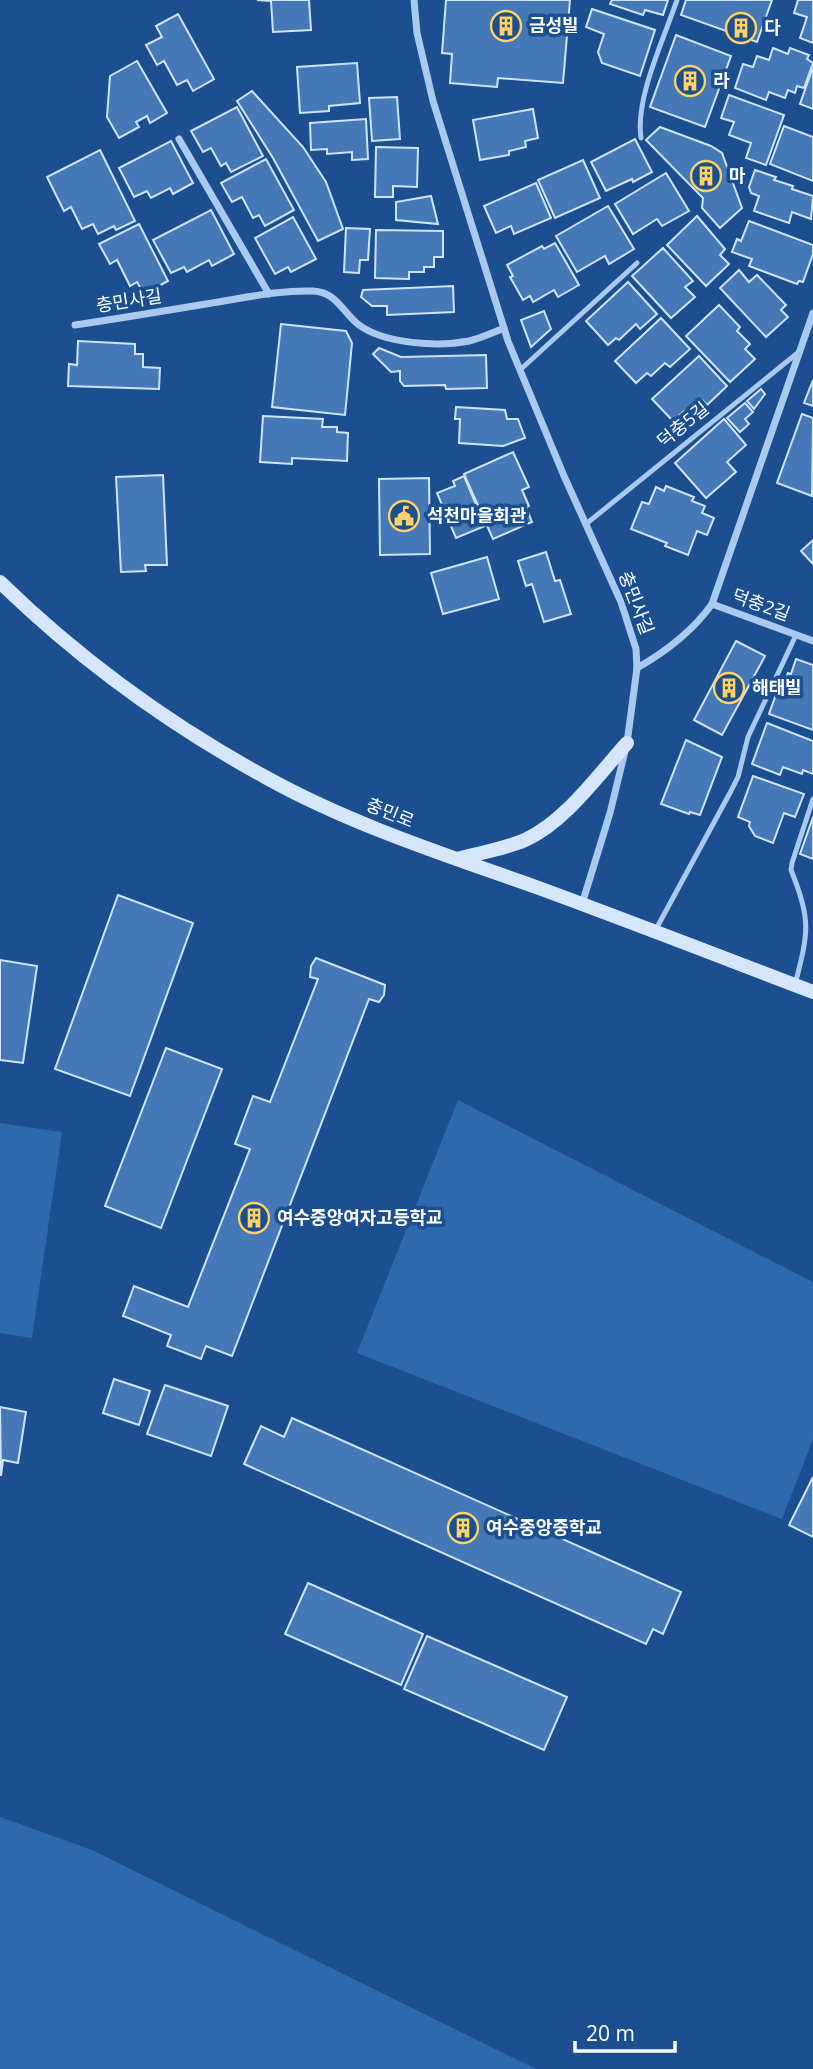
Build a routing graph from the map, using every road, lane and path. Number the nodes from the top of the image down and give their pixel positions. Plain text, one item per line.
1 (414, 0) edge
2 (677, 0) edge
3 (642, 138) dead end
4 (179, 139) dead end
5 (637, 263) dead end
6 (269, 294) junction
7 (813, 313) edge
8 (75, 325) dead end
9 (503, 327) junction
10 (813, 329) edge
11 (806, 334) junction
12 (800, 351) junction
13 (520, 370) junction
14 (586, 524) junction
15 (0, 582) edge
16 (712, 604) junction
17 (796, 635) junction
18 (813, 641) edge
19 (637, 668) junction
20 (627, 743) junction
21 (813, 799) edge
22 (456, 859) junction
23 (582, 904) junction
24 (654, 931) junction
25 (795, 985) junction
26 (813, 992) edge

1 - 9 street, 충민사길
2 - 3 lane
4 - 6 street
5 - 13 lane
6 - 8 street, 충민사길
6 - 9 street, 충민사길
7 - 11 street
9 - 13 street, 충민사길
10 - 11 lane
11 - 12 street
12 - 14 lane, 덕충5길
12 - 16 street
13 - 14 street, 충민사길
14 - 19 street, 충민사길
15 - 22 street, 충민로
16 - 17 street, 덕충2길
16 - 19 street, 덕충2길
17 - 18 street, 덕충2길
17 - 24 lane
19 - 20 street, 충민사길
20 - 22 street
20 - 23 street, 충민사길
21 - 25 lane
22 - 23 street, 충민로
23 - 24 street, 충민로
24 - 25 street, 충민로
25 - 26 street, 충민로

